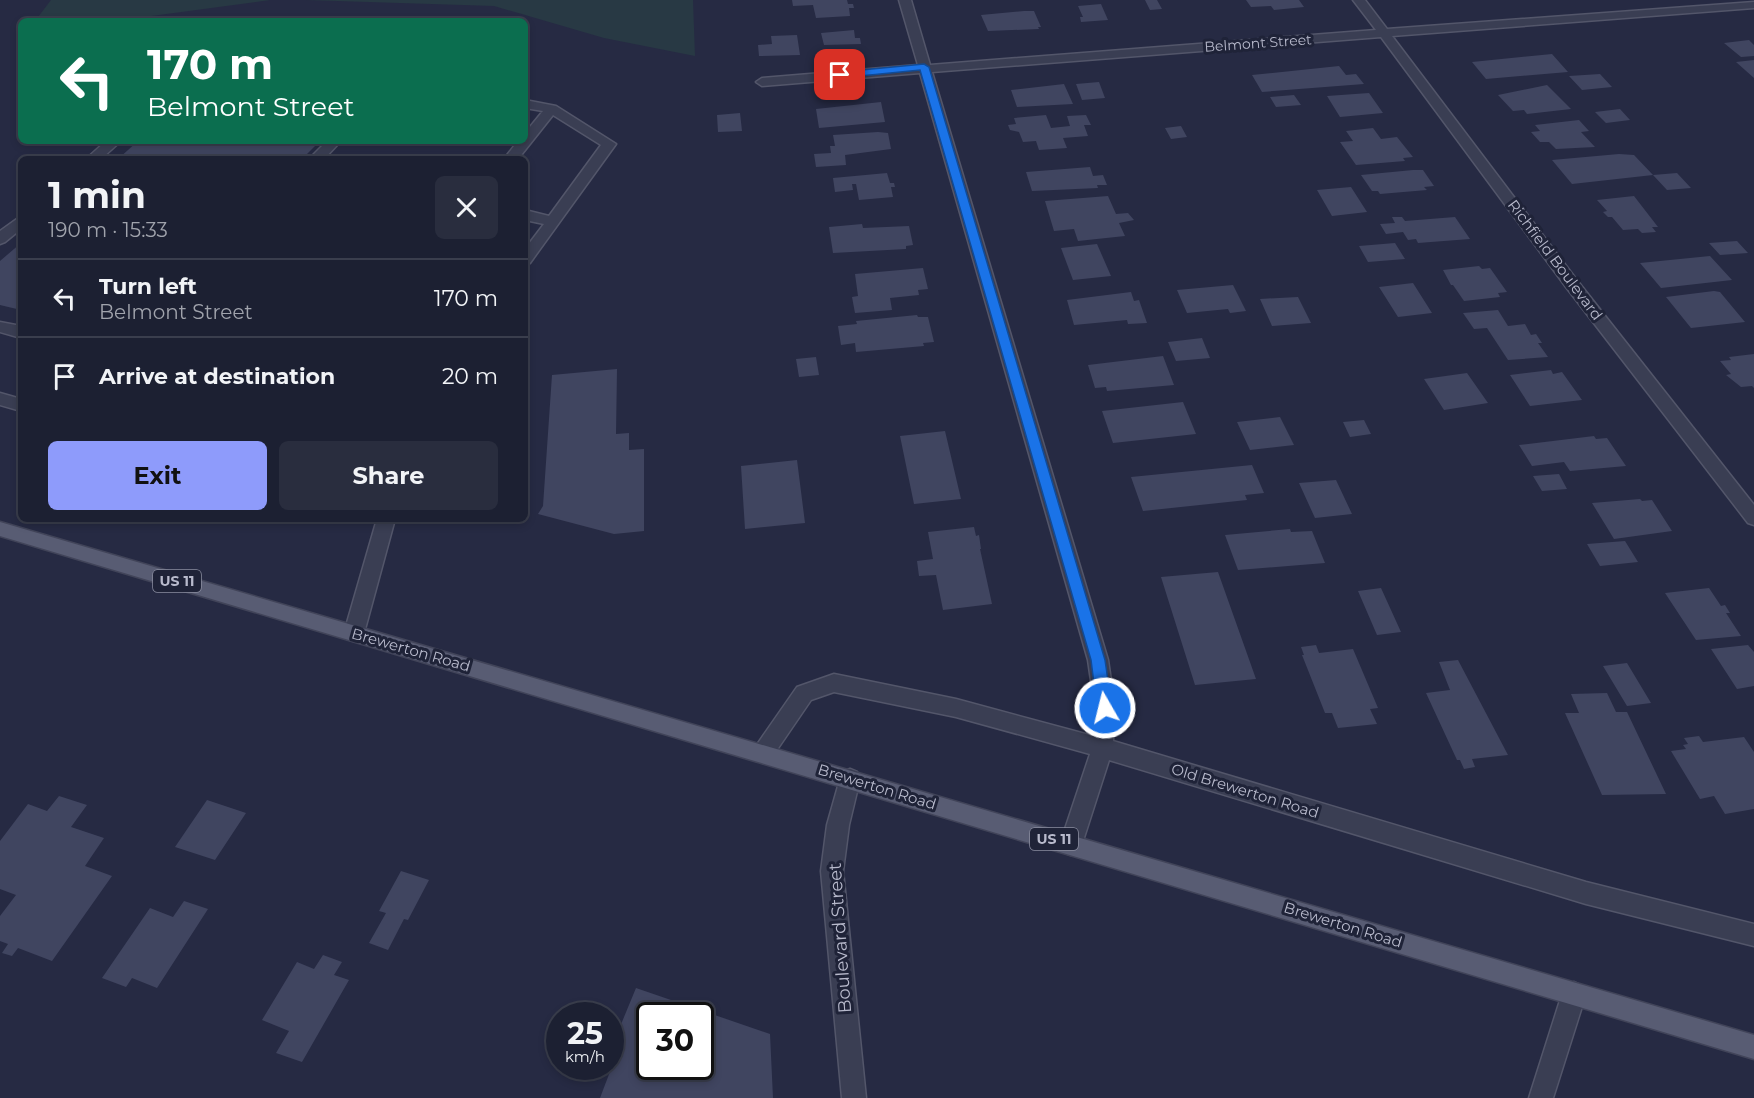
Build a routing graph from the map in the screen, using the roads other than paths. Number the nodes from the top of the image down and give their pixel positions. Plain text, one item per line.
1 (905, 0) edge
2 (1359, 0) edge
3 (1754, 5) edge
4 (1384, 34) junction
5 (924, 67) junction
6 (762, 82) dead end
7 (528, 105) edge
8 (550, 109) junction
9 (528, 138) edge
10 (110, 144) edge
11 (331, 144) edge
12 (523, 144) edge
13 (96, 156) edge
14 (319, 156) edge
15 (514, 156) edge
16 (528, 216) edge
17 (553, 222) junction
18 (18, 224) edge
19 (0, 239) edge
20 (528, 256) edge
21 (0, 327) edge
22 (18, 331) edge
23 (0, 399) edge
24 (18, 404) edge
25 (1754, 518) edge
26 (385, 522) edge
27 (0, 529) edge
28 (354, 633) junction
29 (1102, 748) junction
30 (763, 753) junction
31 (850, 778) junction
32 (1071, 844) junction
33 (1754, 935) edge
34 (1574, 994) junction
35 (1754, 1047) edge
36 (854, 1098) edge
37 (1541, 1098) edge

1 - 5 street
2 - 4 street, Richfield Boulevard
3 - 4 street, Belmont Street
4 - 5 street, Belmont Street
4 - 25 street, Richfield Boulevard
5 - 6 street, Belmont Street
5 - 29 street
7 - 8 street
8 - 9 street
8 - 17 street
10 - 13 street
11 - 14 street
12 - 15 street
16 - 17 street
17 - 20 street
18 - 19 street
21 - 22 street
23 - 24 street
26 - 28 street
27 - 28 main road, Brewerton Road / US 11
28 - 30 main road, Brewerton Road / US 11
29 - 30 street, Old Brewerton Road
29 - 32 street
29 - 33 street, Old Brewerton Road
30 - 31 main road, Brewerton Road / US 11
31 - 32 main road, Brewerton Road / US 11
31 - 36 street, Boulevard Street
32 - 34 main road, Brewerton Road / US 11
34 - 35 main road, Brewerton Road / US 11
34 - 37 street

